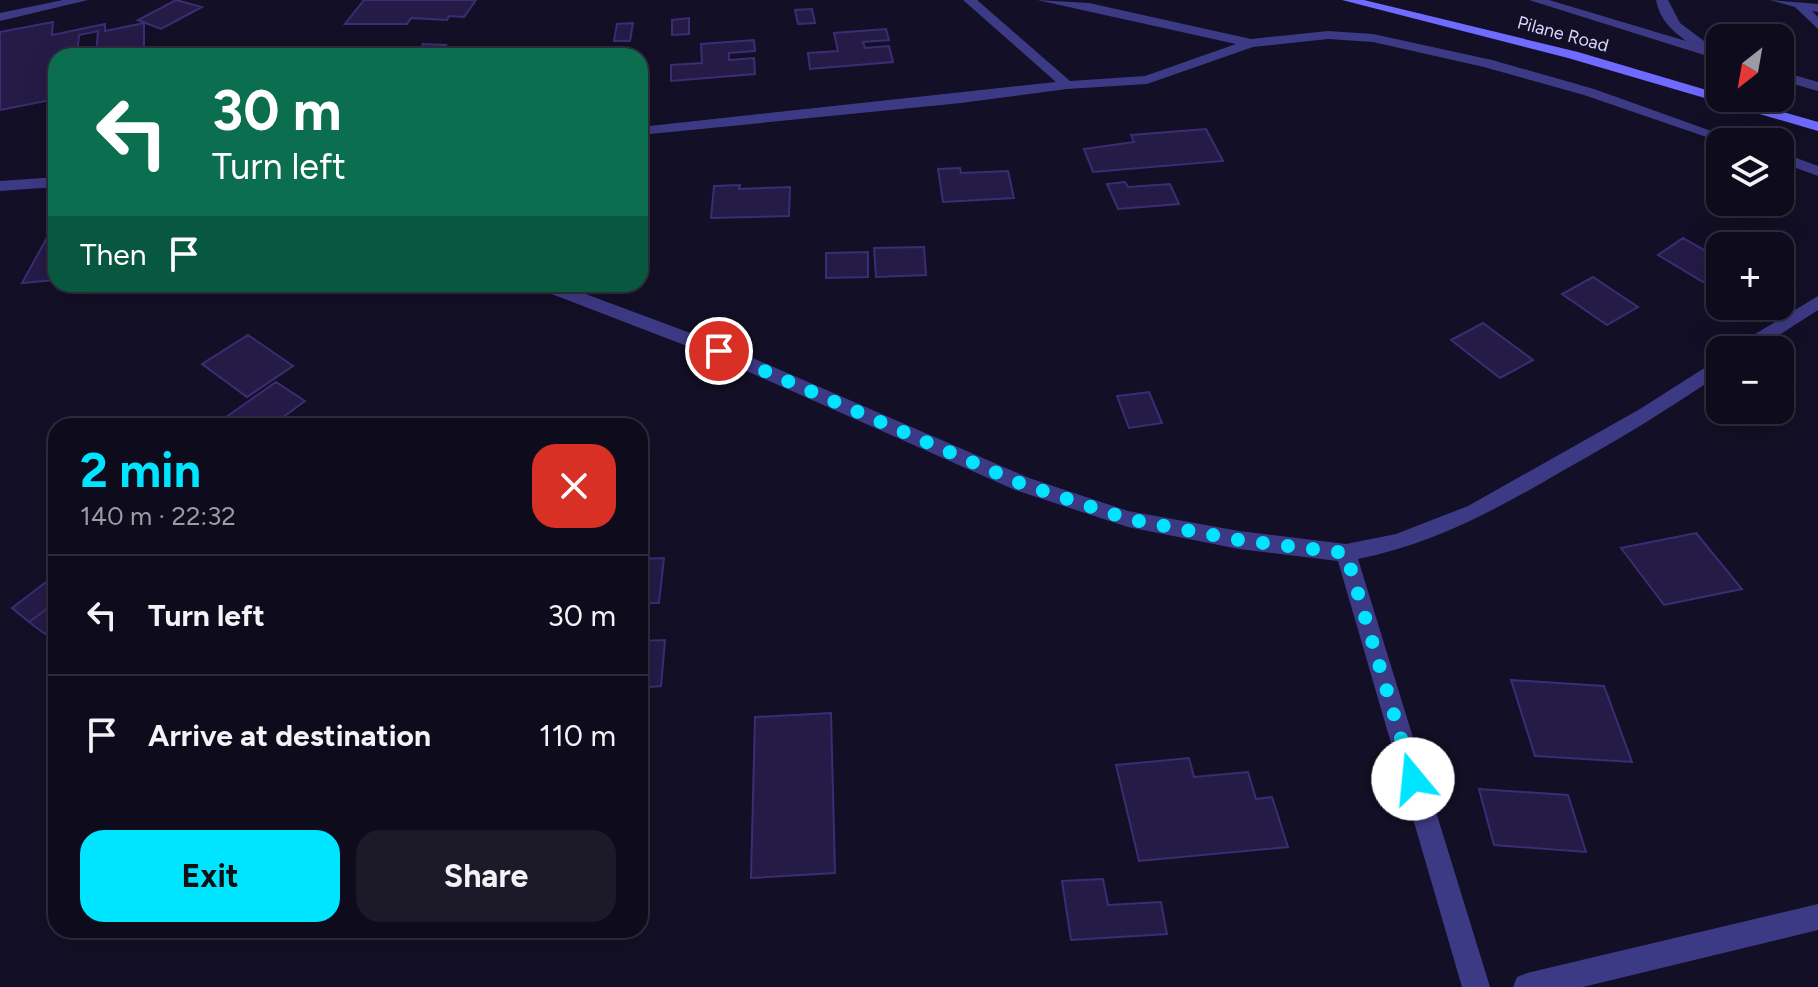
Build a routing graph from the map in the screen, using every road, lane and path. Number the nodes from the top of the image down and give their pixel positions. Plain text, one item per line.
1 (82, 0) edge
2 (969, 0) edge
3 (1043, 0) edge
4 (1348, 0) edge
5 (1564, 0) edge
6 (1662, 0) edge
7 (1776, 0) edge
8 (1542, 2) edge
9 (1799, 4) junction
10 (1818, 8) edge
11 (0, 17) edge
12 (1818, 25) edge
13 (1251, 43) junction
14 (1706, 48) edge
15 (1706, 52) edge
16 (1794, 79) edge
17 (1067, 85) junction
18 (1818, 87) edge
19 (1706, 94) edge
20 (1767, 112) edge
21 (1818, 127) edge
22 (648, 130) edge
23 (1706, 132) edge
24 (1794, 162) edge
25 (1818, 171) edge
26 (48, 183) edge
27 (0, 186) edge
28 (563, 292) edge
29 (1818, 302) edge
30 (1765, 336) edge
31 (1706, 374) edge
32 (1346, 553) junction
33 (1818, 917) edge
34 (1476, 987) edge
35 (1527, 987) edge

1 - 11 street
2 - 17 street
3 - 13 street
4 - 19 main road, Pilane Road
5 - 8 street
6 - 14 street
7 - 9 street
8 - 15 street
9 - 10 street
9 - 12 street
13 - 17 street
13 - 23 street
16 - 18 street
17 - 22 street
20 - 21 main road, Pilane Road
24 - 25 street
26 - 27 street
28 - 32 street
29 - 30 street
31 - 32 street
32 - 34 street
33 - 35 street

